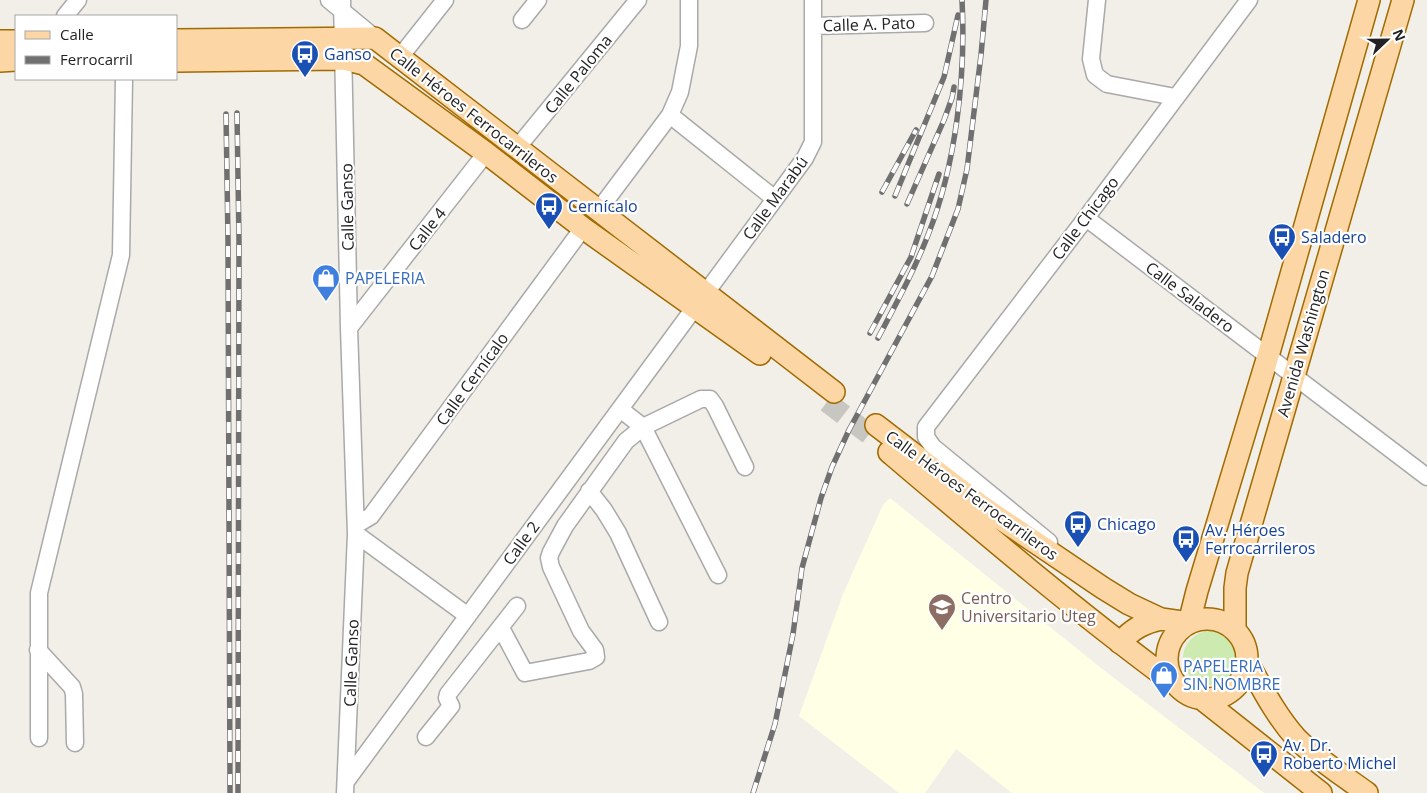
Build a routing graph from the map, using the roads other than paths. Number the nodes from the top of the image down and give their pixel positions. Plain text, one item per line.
1 (78, 0) edge
2 (329, 0) edge
3 (445, 0) edge
4 (538, 0) edge
5 (638, 0) edge
6 (689, 0) edge
7 (814, 0) edge
8 (1097, 0) edge
9 (1249, 0) edge
10 (1369, 0) edge
11 (1403, 0) edge
12 (342, 5) edge
13 (66, 15) edge
14 (522, 20) dead end
15 (925, 22) dead end
16 (813, 26) junction
17 (375, 38) junction
18 (178, 40) edge
19 (0, 41) edge
20 (15, 41) edge
21 (344, 49) junction
22 (400, 58) junction
23 (0, 60) edge
24 (15, 60) edge
25 (178, 61) edge
26 (124, 80) edge
27 (1175, 98) junction
28 (670, 115) junction
29 (517, 148) junction
30 (486, 154) junction
31 (775, 199) junction
32 (598, 211) junction
33 (1086, 218) junction
34 (583, 228) junction
35 (700, 301) junction
36 (349, 328) junction
37 (1268, 356) junction
38 (1294, 376) junction
39 (830, 397) tunnel mouth
40 (620, 409) junction
41 (643, 427) junction
42 (926, 437) joint
43 (745, 467) dead end
44 (1427, 477) edge
45 (589, 490) junction
46 (356, 530) junction
47 (1068, 564) junction
48 (718, 575) dead end
49 (517, 606) dead end
50 (468, 616) junction
51 (1161, 619) junction
52 (659, 622) dead end
53 (1189, 623) junction
54 (501, 628) junction
55 (1235, 630) junction
56 (1120, 643) junction
57 (38, 650) junction
58 (1247, 661) junction
59 (1175, 684) junction
60 (1202, 699) junction
61 (426, 737) dead end
62 (39, 738) dead end
63 (76, 743) dead end
64 (346, 786) edge
65 (1321, 793) edge
66 (1367, 793) edge

1 - 13 street
2 - 12 street, Calle Héroes Ferrocarrileros
3 - 22 street
4 - 14 street
5 - 29 street, Calle Paloma
6 - 28 street
7 - 16 street, Calle Marabú
8 - 27 street
9 - 27 street, Calle Chicago
10 - 37 main road, Avenida Washington
11 - 38 main road, Avenida Washington
12 - 17 street, Calle Héroes Ferrocarrileros
12 - 21 street, Calle Ganso
15 - 16 street, Calle A. Pato
16 - 31 street, Calle Marabú
17 - 21 main road
17 - 22 main road, Calle Héroes Ferrocarrileros
18 - 21 main road
19 - 20 main road
21 - 25 main road
21 - 30 main road, Calle Héroes Ferrocarrileros
21 - 36 street, Calle Ganso
22 - 29 main road, Calle Héroes Ferrocarrileros
23 - 24 main road
26 - 57 street
27 - 33 street, Calle Chicago
28 - 31 street
28 - 32 street
29 - 32 main road, Calle Héroes Ferrocarrileros
30 - 34 main road, Calle Héroes Ferrocarrileros
30 - 36 street, Calle 4
31 - 35 street, Calle Marabú
32 - 35 main road, Calle Héroes Ferrocarrileros
33 - 37 street, Calle Saladero
33 - 42 street, Calle Chicago
34 - 35 main road, Calle Héroes Ferrocarrileros
34 - 46 street, Calle Cernícalo
35 - 39 main road, Calle Héroes Ferrocarrileros
35 - 40 street, Calle 2
36 - 46 street, Calle Ganso
37 - 38 street, Calle Saladero
37 - 53 main road, Avenida Washington
38 - 44 street, Calle Saladero
38 - 55 main road, Avenida Washington
40 - 41 street
40 - 50 street, Calle 2
41 - 43 street
41 - 45 street
41 - 48 street
42 - 47 street, Calle Héroes Ferrocarrileros
45 - 52 street
45 - 54 street
46 - 50 street
46 - 64 street, Calle Ganso
47 - 51 main road, Calle Héroes Ferrocarrileros
47 - 56 main road, Calle Héroes Ferrocarrileros
49 - 54 street
50 - 64 street, Calle 2
51 - 53 main road, Calle Héroes Ferrocarrileros
51 - 56 main road
53 - 55 main road
53 - 59 main road
54 - 61 street
55 - 58 main road
56 - 59 main road, Calle Héroes Ferrocarrileros
57 - 62 street
57 - 63 street
58 - 60 main road
58 - 66 main road
59 - 60 main road
60 - 65 main road

